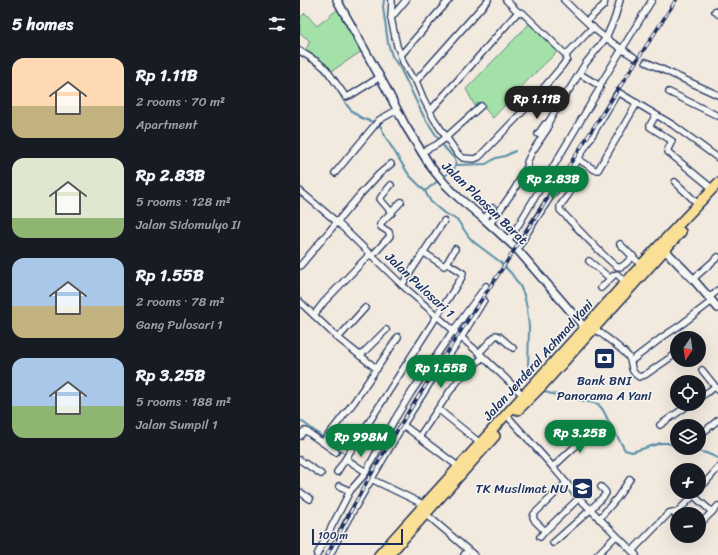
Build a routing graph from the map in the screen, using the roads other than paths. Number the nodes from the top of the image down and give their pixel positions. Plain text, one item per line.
1 (338, 0) edge
2 (392, 0) edge
3 (406, 0) edge
4 (448, 0) edge
5 (488, 0) edge
6 (506, 0) edge
7 (564, 0) edge
8 (605, 0) edge
9 (620, 0) edge
10 (652, 0) edge
11 (518, 12) junction
12 (391, 18) junction
13 (587, 21) junction
14 (593, 27) junction
15 (606, 38) junction
16 (622, 49) junction
17 (300, 51) edge
18 (401, 55) junction
19 (566, 55) junction
20 (634, 57) dead end
21 (646, 62) dead end
22 (580, 74) junction
23 (380, 77) junction
24 (416, 81) junction
25 (600, 86) junction
26 (669, 92) dead end
27 (718, 95) edge
28 (638, 103) junction
29 (481, 106) dead end
30 (398, 110) junction
31 (430, 111) junction
32 (656, 115) junction
33 (718, 116) edge
34 (548, 123) junction
35 (538, 134) dead end
36 (442, 141) junction
37 (422, 152) junction
38 (718, 158) edge
39 (578, 159) junction
40 (390, 164) dead end
41 (335, 173) dead end
42 (675, 182) dead end
43 (391, 185) dead end
44 (716, 188) edge
45 (300, 191) edge
46 (569, 194) dead end
47 (401, 202) dead end
48 (698, 204) junction
49 (492, 208) dead end
50 (392, 213) junction
51 (444, 221) dead end
52 (337, 222) junction
53 (487, 222) junction
54 (508, 241) junction
55 (620, 244) dead end
56 (454, 249) dead end
57 (517, 250) junction
58 (664, 250) junction
59 (423, 252) junction
60 (371, 255) junction
61 (633, 256) junction
62 (718, 257) edge
63 (589, 261) dead end
64 (447, 263) junction
65 (300, 266) edge
66 (642, 266) junction
67 (610, 278) junction
68 (693, 279) junction
69 (626, 283) junction
70 (402, 285) junction
71 (486, 286) dead end
72 (601, 288) dead end
73 (718, 290) edge
74 (484, 300) dead end
75 (710, 300) junction
76 (300, 302) edge
77 (364, 308) dead end
78 (718, 308) edge
79 (314, 315) junction
80 (437, 316) junction
81 (590, 328) junction
82 (386, 330) dead end
83 (453, 330) junction
84 (398, 337) dead end
85 (338, 338) junction
86 (461, 338) junction
87 (513, 348) dead end
88 (360, 356) junction
89 (481, 356) junction
90 (670, 358) edge
91 (631, 361) junction
92 (377, 369) junction
93 (702, 370) dead end
94 (717, 388) edge
95 (529, 393) junction
96 (706, 394) edge
97 (438, 409) junction
98 (680, 411) edge
99 (510, 419) junction
100 (718, 420) edge
101 (403, 425) junction
102 (660, 425) dead end
103 (595, 428) dead end
104 (706, 430) edge
105 (300, 436) edge
106 (419, 436) junction
107 (325, 440) junction
108 (572, 440) dead end
109 (480, 443) junction
110 (577, 445) junction
111 (336, 452) dead end
112 (347, 456) junction
113 (300, 460) edge
114 (459, 467) junction
115 (553, 467) junction
116 (718, 468) edge
117 (337, 472) dead end
118 (366, 472) junction
119 (321, 474) dead end
120 (372, 477) junction
121 (630, 479) dead end
122 (706, 482) edge
123 (566, 483) junction
124 (339, 486) dead end
125 (601, 488) dead end
126 (350, 491) junction
127 (300, 492) edge
128 (310, 498) dead end
129 (579, 498) junction
130 (691, 499) edge
131 (702, 499) edge
132 (718, 506) edge
133 (684, 507) edge
134 (425, 510) junction
135 (590, 510) junction
136 (712, 512) junction
137 (670, 513) edge
138 (706, 518) edge
139 (599, 519) junction
140 (411, 531) junction
141 (545, 531) junction
142 (616, 536) junction
143 (540, 537) dead end
144 (553, 543) dead end
145 (468, 550) junction
146 (634, 553) edge
147 (317, 555) edge
148 (330, 555) edge
149 (379, 555) edge
150 (383, 555) edge
151 (389, 555) edge
152 (464, 555) edge
153 (474, 555) edge
154 (597, 555) edge

1 - 23 street, Jalan Plaosan Barat
2 - 12 street
3 - 12 street
4 - 18 street
5 - 24 street
6 - 11 street
7 - 13 street
8 - 13 street
9 - 15 street
10 - 16 street
11 - 19 street
11 - 31 street
12 - 18 street
13 - 14 street
14 - 15 street
14 - 19 street
15 - 16 street
15 - 22 street
16 - 20 street
16 - 25 street
17 - 23 street
18 - 24 street
19 - 36 street
21 - 27 street
22 - 25 street
22 - 34 street
23 - 30 street, Jalan Plaosan Barat
24 - 31 street
25 - 54 street
26 - 33 street
28 - 32 street
28 - 39 street
28 - 39 street
29 - 36 street
30 - 37 street, Jalan Plaosan Barat
30 - 41 street
31 - 36 street
32 - 38 street
32 - 44 street
34 - 35 street
34 - 53 street
36 - 37 street
37 - 53 street, Jalan Plaosan Barat
39 - 57 street
40 - 52 street
42 - 48 street
43 - 50 street
44 - 48 main road, Jalan Jenderal Achmad Yani
44 - 58 main road, Jalan Jenderal Achmad Yani
45 - 52 street, Jalan Pulosari 1
46 - 61 street
47 - 50 street
48 - 66 main road, Jalan Jenderal Achmad Yani
49 - 53 street
50 - 60 street
51 - 59 street
52 - 60 street, Jalan Pulosari 1
52 - 65 street
53 - 54 street, Jalan Plaosan Barat
54 - 57 street, Jalan Plaosan Barat
55 - 61 street
56 - 64 street
57 - 81 street, Jalan Plaosan Barat
58 - 68 street
58 - 81 main road, Jalan Jenderal Achmad Yani
59 - 64 street
59 - 70 street
60 - 70 street, Jalan Pulosari 1
60 - 79 street
61 - 66 street
62 - 68 street
63 - 67 street
64 - 80 street
66 - 69 main road, Jalan Jenderal Achmad Yani
67 - 69 street
67 - 72 street
68 - 75 street
69 - 81 main road, Jalan Jenderal Achmad Yani
70 - 80 street, Jalan Pulosari 1
71 - 83 street
73 - 75 street
74 - 86 street
75 - 78 street
75 - 91 street
76 - 79 street
77 - 85 street
79 - 85 street
80 - 83 street, Jalan Pulosari 1
80 - 112 street
81 - 91 street
81 - 95 main road, Jalan Jenderal Achmad Yani
82 - 88 street
83 - 86 street, Jalan Pulosari 1
83 - 118 street
84 - 92 street
85 - 88 street
86 - 89 street, Jalan Pulosari 1
86 - 101 street
87 - 89 street
88 - 92 street
89 - 95 street, Jalan Pulosari 1
89 - 97 street
90 - 91 street
92 - 107 street
93 - 94 street
94 - 96 street
95 - 99 main road, Jalan Jenderal Achmad Yani
95 - 109 main road, Jalan Jenderal Achmad Yani
97 - 106 street
97 - 109 street
98 - 102 street
99 - 115 street
99 - 134 main road, Jalan Jenderal Achmad Yani
100 - 104 street
101 - 106 street
101 - 120 street
103 - 110 street
105 - 107 street
106 - 114 street
107 - 111 street
108 - 110 street
109 - 114 main road, Jalan Jenderal Achmad Yani
110 - 115 street
112 - 117 street
112 - 118 street
113 - 119 street
114 - 134 main road, Jalan Jenderal Achmad Yani
115 - 123 street
116 - 122 street
118 - 126 street
120 - 134 street
120 - 148 street
121 - 139 street
123 - 129 street
123 - 141 street
124 - 126 street
125 - 135 street
126 - 147 street
127 - 128 street
129 - 135 street
129 - 141 street
130 - 133 street
131 - 136 street
132 - 136 street
134 - 140 main road, Jalan Jenderal Achmad Yani
134 - 145 street
134 - 149 main road, Jalan Jenderal Achmad Yani
134 - 150 main road
135 - 139 street
135 - 144 street
136 - 138 street
137 - 146 street
139 - 142 street
140 - 150 main road
140 - 151 main road, Jalan Jenderal Achmad Yani
141 - 143 street
142 - 146 street
142 - 154 street
145 - 152 street
145 - 153 street

